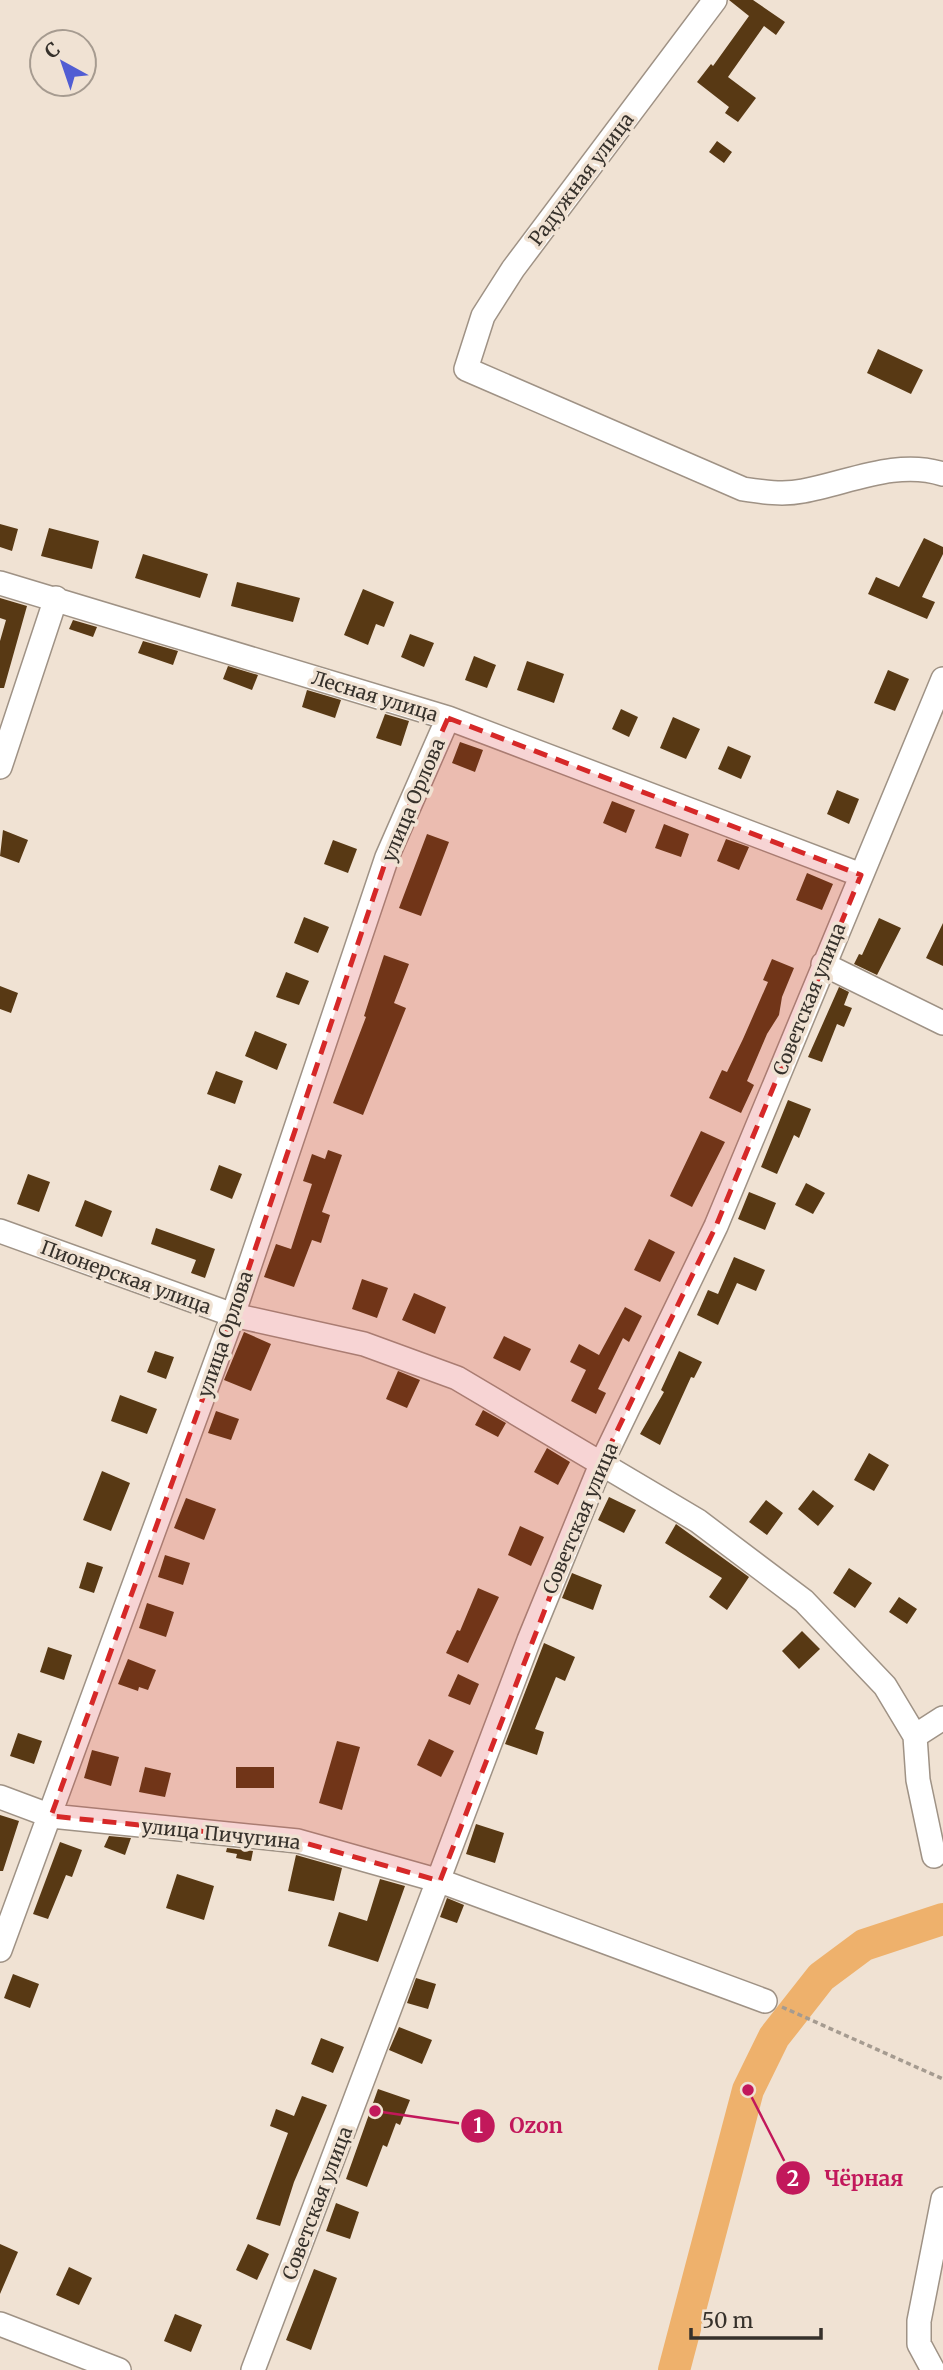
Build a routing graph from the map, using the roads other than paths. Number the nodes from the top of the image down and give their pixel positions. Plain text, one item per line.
1 (715, 0) edge
2 (943, 474) edge
3 (0, 583) edge
4 (56, 598) junction
5 (943, 680) edge
6 (448, 718) junction
7 (0, 767) edge
8 (860, 875) junction
9 (822, 964) junction
10 (943, 1023) edge
11 (0, 1231) edge
12 (233, 1315) junction
13 (602, 1462) junction
14 (943, 1718) edge
15 (915, 1736) junction
16 (0, 1797) edge
17 (51, 1815) junction
18 (934, 1856) dead end
19 (440, 1881) junction
20 (0, 1950) edge
21 (765, 2001) road end
22 (943, 2199) edge
23 (0, 2324) edge
24 (119, 2370) edge
25 (253, 2370) edge
26 (933, 2370) edge

1 - 2 street, Радужная улица
3 - 4 street, Лесная улица
4 - 6 street, Лесная улица
4 - 7 street
5 - 8 street, Советская улица
6 - 8 street, Лесная улица
6 - 12 street, улица Орлова
8 - 9 street, Советская улица
9 - 10 street
9 - 13 street, Советская улица
11 - 12 street, Пионерская улица
12 - 13 street, Пионерская улица
12 - 17 street, улица Орлова
13 - 15 street, Пионерская улица
13 - 19 street, Советская улица
14 - 15 street
15 - 18 street, Пионерская улица
16 - 17 street, улица Пичугина
17 - 19 street, улица Пичугина
17 - 20 street, улица Орлова
19 - 21 street, улица Пичугина
19 - 25 street, Советская улица
22 - 26 street
23 - 24 street

